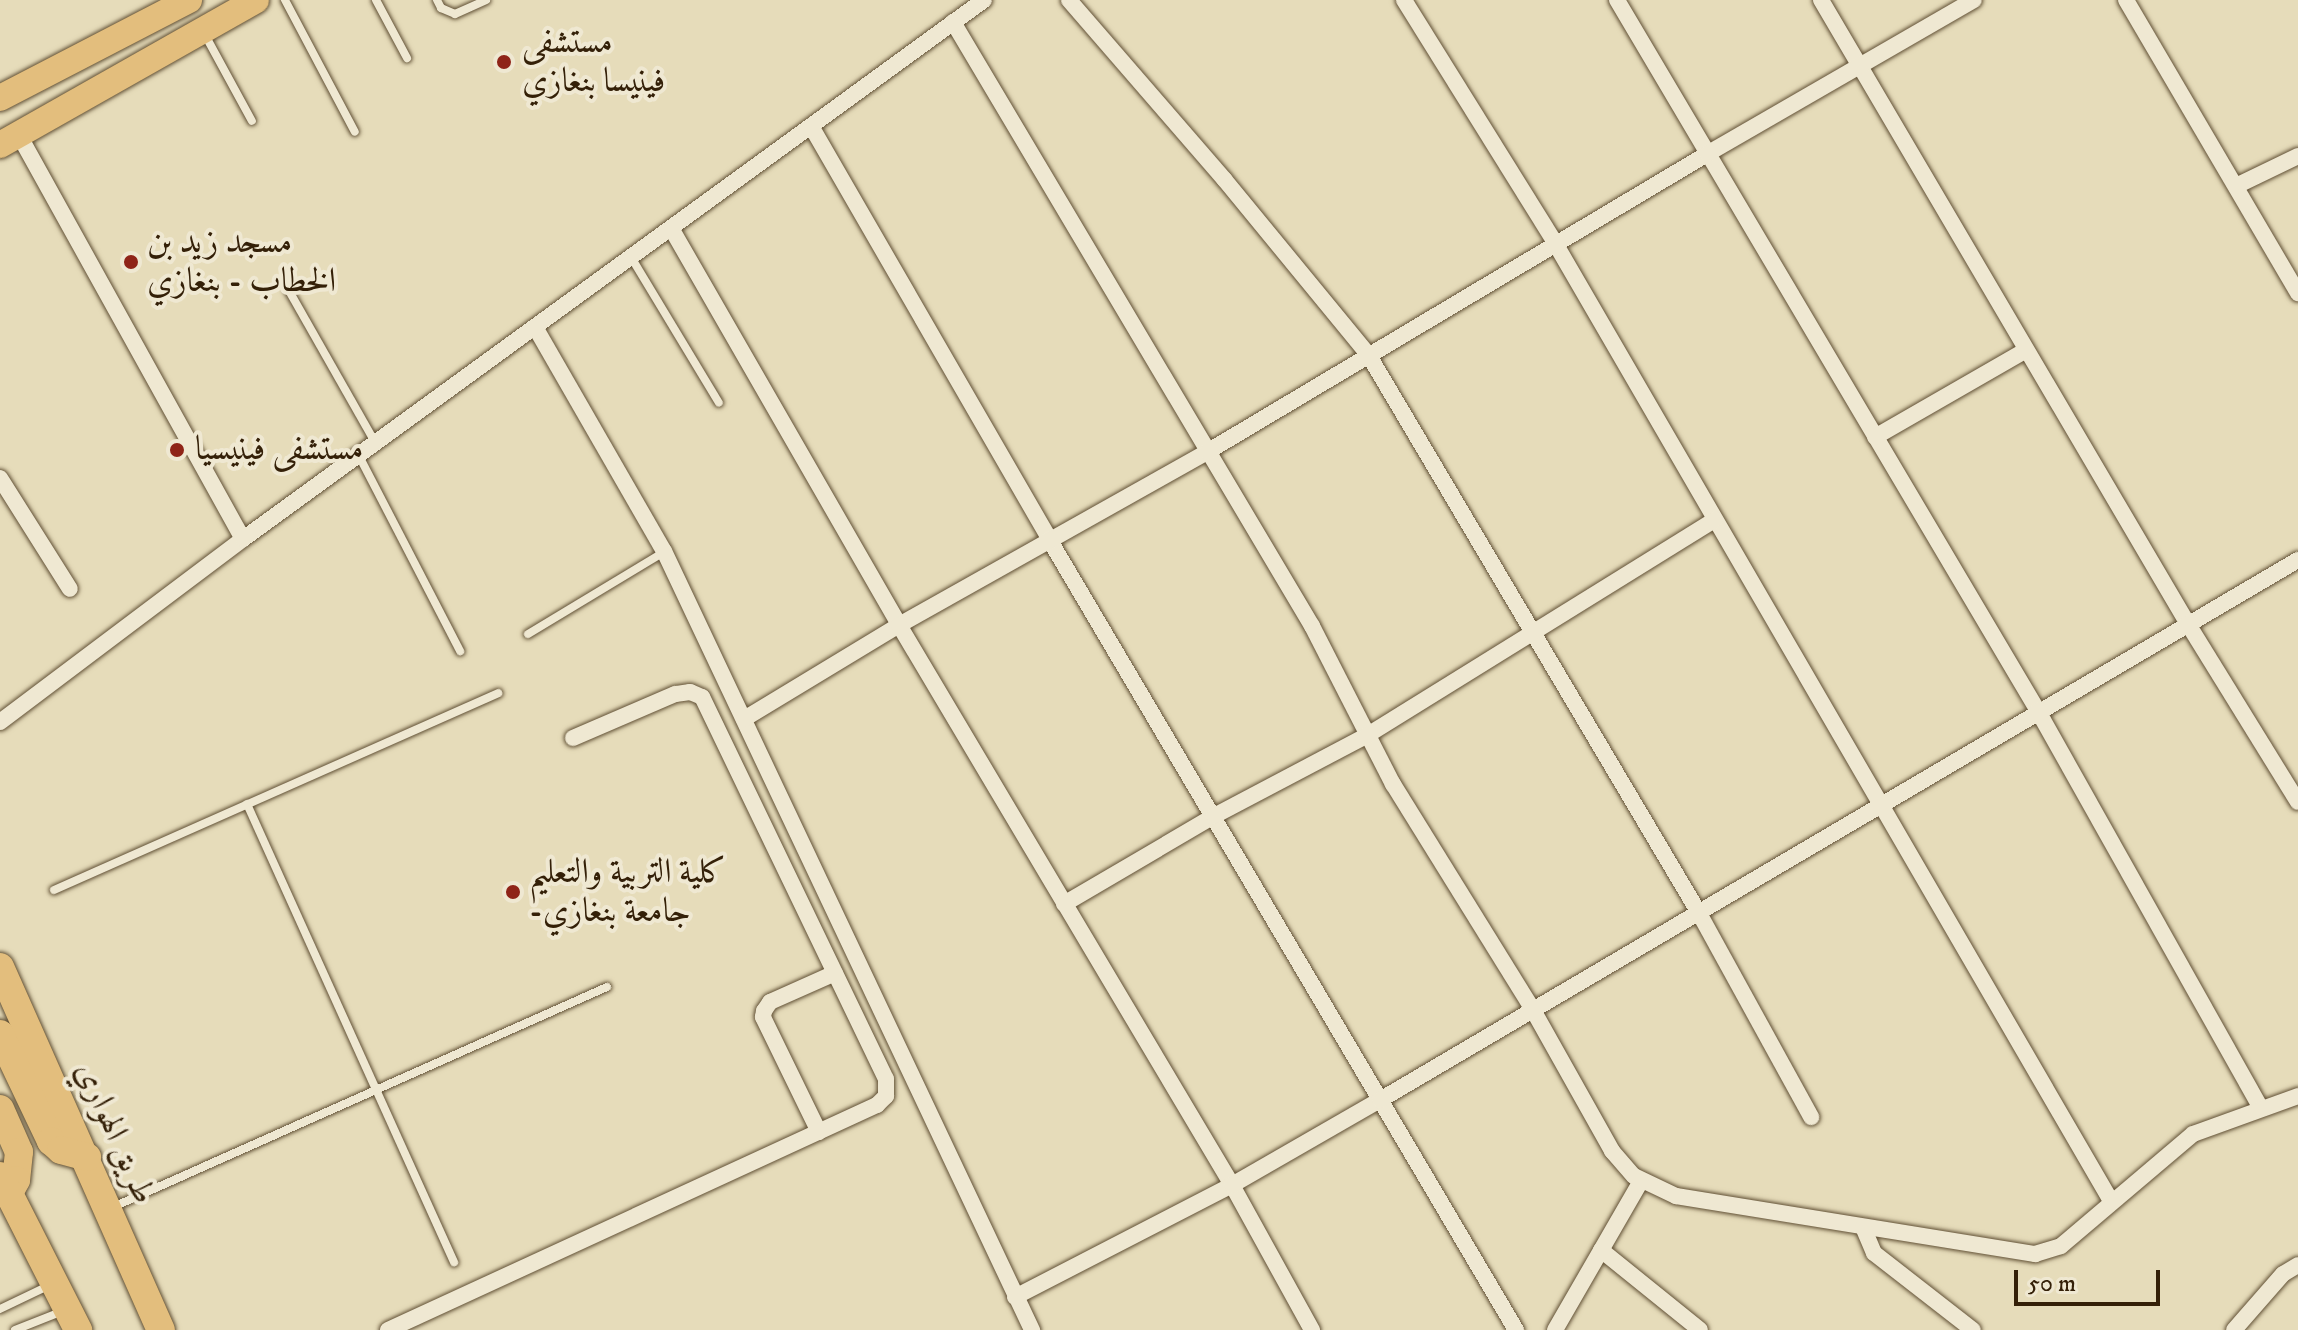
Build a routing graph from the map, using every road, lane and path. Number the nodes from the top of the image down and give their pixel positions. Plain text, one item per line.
1 (189, 0) edge
2 (256, 0) edge
3 (285, 0) edge
4 (376, 0) edge
5 (437, 0) edge
6 (486, 0) edge
7 (984, 0) edge
8 (1069, 0) edge
9 (1404, 0) edge
10 (1617, 0) edge
11 (1821, 0) edge
12 (1974, 0) edge
13 (2126, 0) edge
14 (953, 22) junction
15 (202, 29) junction
16 (407, 58) dead end
17 (1858, 67) junction
18 (0, 98) edge
19 (252, 121) dead end
20 (811, 126) junction
21 (355, 132) dead end
22 (10, 140) edge
23 (1707, 154) junction
24 (2298, 156) edge
25 (2236, 186) junction
26 (671, 228) junction
27 (1555, 243) junction
28 (631, 257) junction
29 (288, 289) dead end
30 (2298, 293) edge
31 (535, 327) junction
32 (2026, 350) junction
33 (1368, 354) junction
34 (719, 403) dead end
35 (1875, 437) junction
36 (376, 443) junction
37 (1207, 452) junction
38 (359, 456) junction
39 (0, 478) edge
40 (7, 508) edge
41 (1715, 520) junction
42 (243, 539) junction
43 (1049, 539) junction
44 (664, 551) junction
45 (2298, 560) edge
46 (70, 589) dead end
47 (2188, 624) junction
48 (899, 625) junction
49 (528, 634) dead end
50 (1536, 634) junction
51 (460, 651) dead end
52 (498, 693) dead end
53 (2038, 711) junction
54 (744, 719) junction
55 (0, 722) edge
56 (1366, 736) junction
57 (573, 738) dead end
58 (2298, 802) edge
59 (247, 804) junction
60 (1879, 804) junction
61 (1214, 816) junction
62 (54, 890) dead end
63 (1064, 904) junction
64 (1699, 913) junction
65 (0, 967) edge
66 (835, 973) junction
67 (607, 987) dead end
68 (1533, 1010) junction
69 (0, 1034) edge
70 (376, 1090) junction
71 (2298, 1096) edge
72 (1380, 1100) junction
73 (0, 1109) edge
74 (2261, 1109) junction
75 (1811, 1117) dead end
76 (819, 1132) junction
77 (87, 1157) junction
78 (1641, 1181) junction
79 (4, 1184) edge
80 (1232, 1185) junction
81 (2111, 1201) junction
82 (110, 1209) junction
83 (1863, 1227) junction
84 (1601, 1250) junction
85 (454, 1262) dead end
86 (2298, 1265) edge
87 (54, 1283) junction
88 (1015, 1297) junction
89 (0, 1309) edge
90 (73, 1319) edge
91 (15, 1330) edge
92 (161, 1330) edge
93 (388, 1330) edge
94 (1032, 1330) edge
95 (1312, 1330) edge
96 (1516, 1330) edge
97 (1555, 1330) edge
98 (1700, 1330) edge
99 (1973, 1330) edge
100 (2234, 1330) edge

1 - 18 main road
2 - 15 main road
3 - 21 lane
4 - 16 lane
5 - 6 lane
7 - 14 street
8 - 33 street
9 - 27 street
10 - 23 street
11 - 17 street
12 - 17 street
13 - 25 street
14 - 20 street
14 - 37 street
15 - 19 lane
15 - 22 main road
17 - 23 street
17 - 32 street
20 - 26 street
20 - 43 street
22 - 42 street
23 - 27 street
23 - 35 street
24 - 25 street
25 - 30 street
26 - 28 street
26 - 48 street
27 - 33 street
27 - 41 street
28 - 31 street
28 - 34 lane
29 - 36 lane
31 - 36 street
31 - 44 street
32 - 35 street
32 - 47 street
33 - 37 street
33 - 50 street
35 - 53 street
36 - 38 street
37 - 43 street
37 - 56 street
38 - 42 street
38 - 51 lane
39 - 40 street
40 - 46 street
41 - 50 street
41 - 60 street
42 - 55 street
43 - 48 street
43 - 61 street
44 - 49 lane
44 - 54 street
45 - 47 street
47 - 53 street
47 - 58 street
48 - 54 street
48 - 63 street
50 - 56 street
50 - 64 street
52 - 59 lane
53 - 60 street
53 - 74 street
54 - 88 street
56 - 61 street
56 - 68 street
57 - 66 street
59 - 62 lane
59 - 70 lane
60 - 64 street
60 - 81 street
61 - 63 street
61 - 72 street
63 - 80 street
64 - 68 street
64 - 75 street
65 - 77 highway, طريق الهواري
66 - 76 street
66 - 76 street
67 - 70 lane
68 - 72 street
68 - 78 street
69 - 77 highway
70 - 82 lane
70 - 85 lane
71 - 74 street
72 - 80 street
72 - 96 street
73 - 79 highway
74 - 81 street
76 - 93 street
77 - 82 highway, طريق الهواري
78 - 83 street
78 - 84 street
79 - 87 highway
80 - 88 street
80 - 95 street
81 - 83 street
82 - 92 highway, طريق الهواري
83 - 99 street
84 - 97 street
84 - 98 street
86 - 100 street
87 - 89 lane
87 - 90 highway
88 - 94 street
90 - 91 lane

